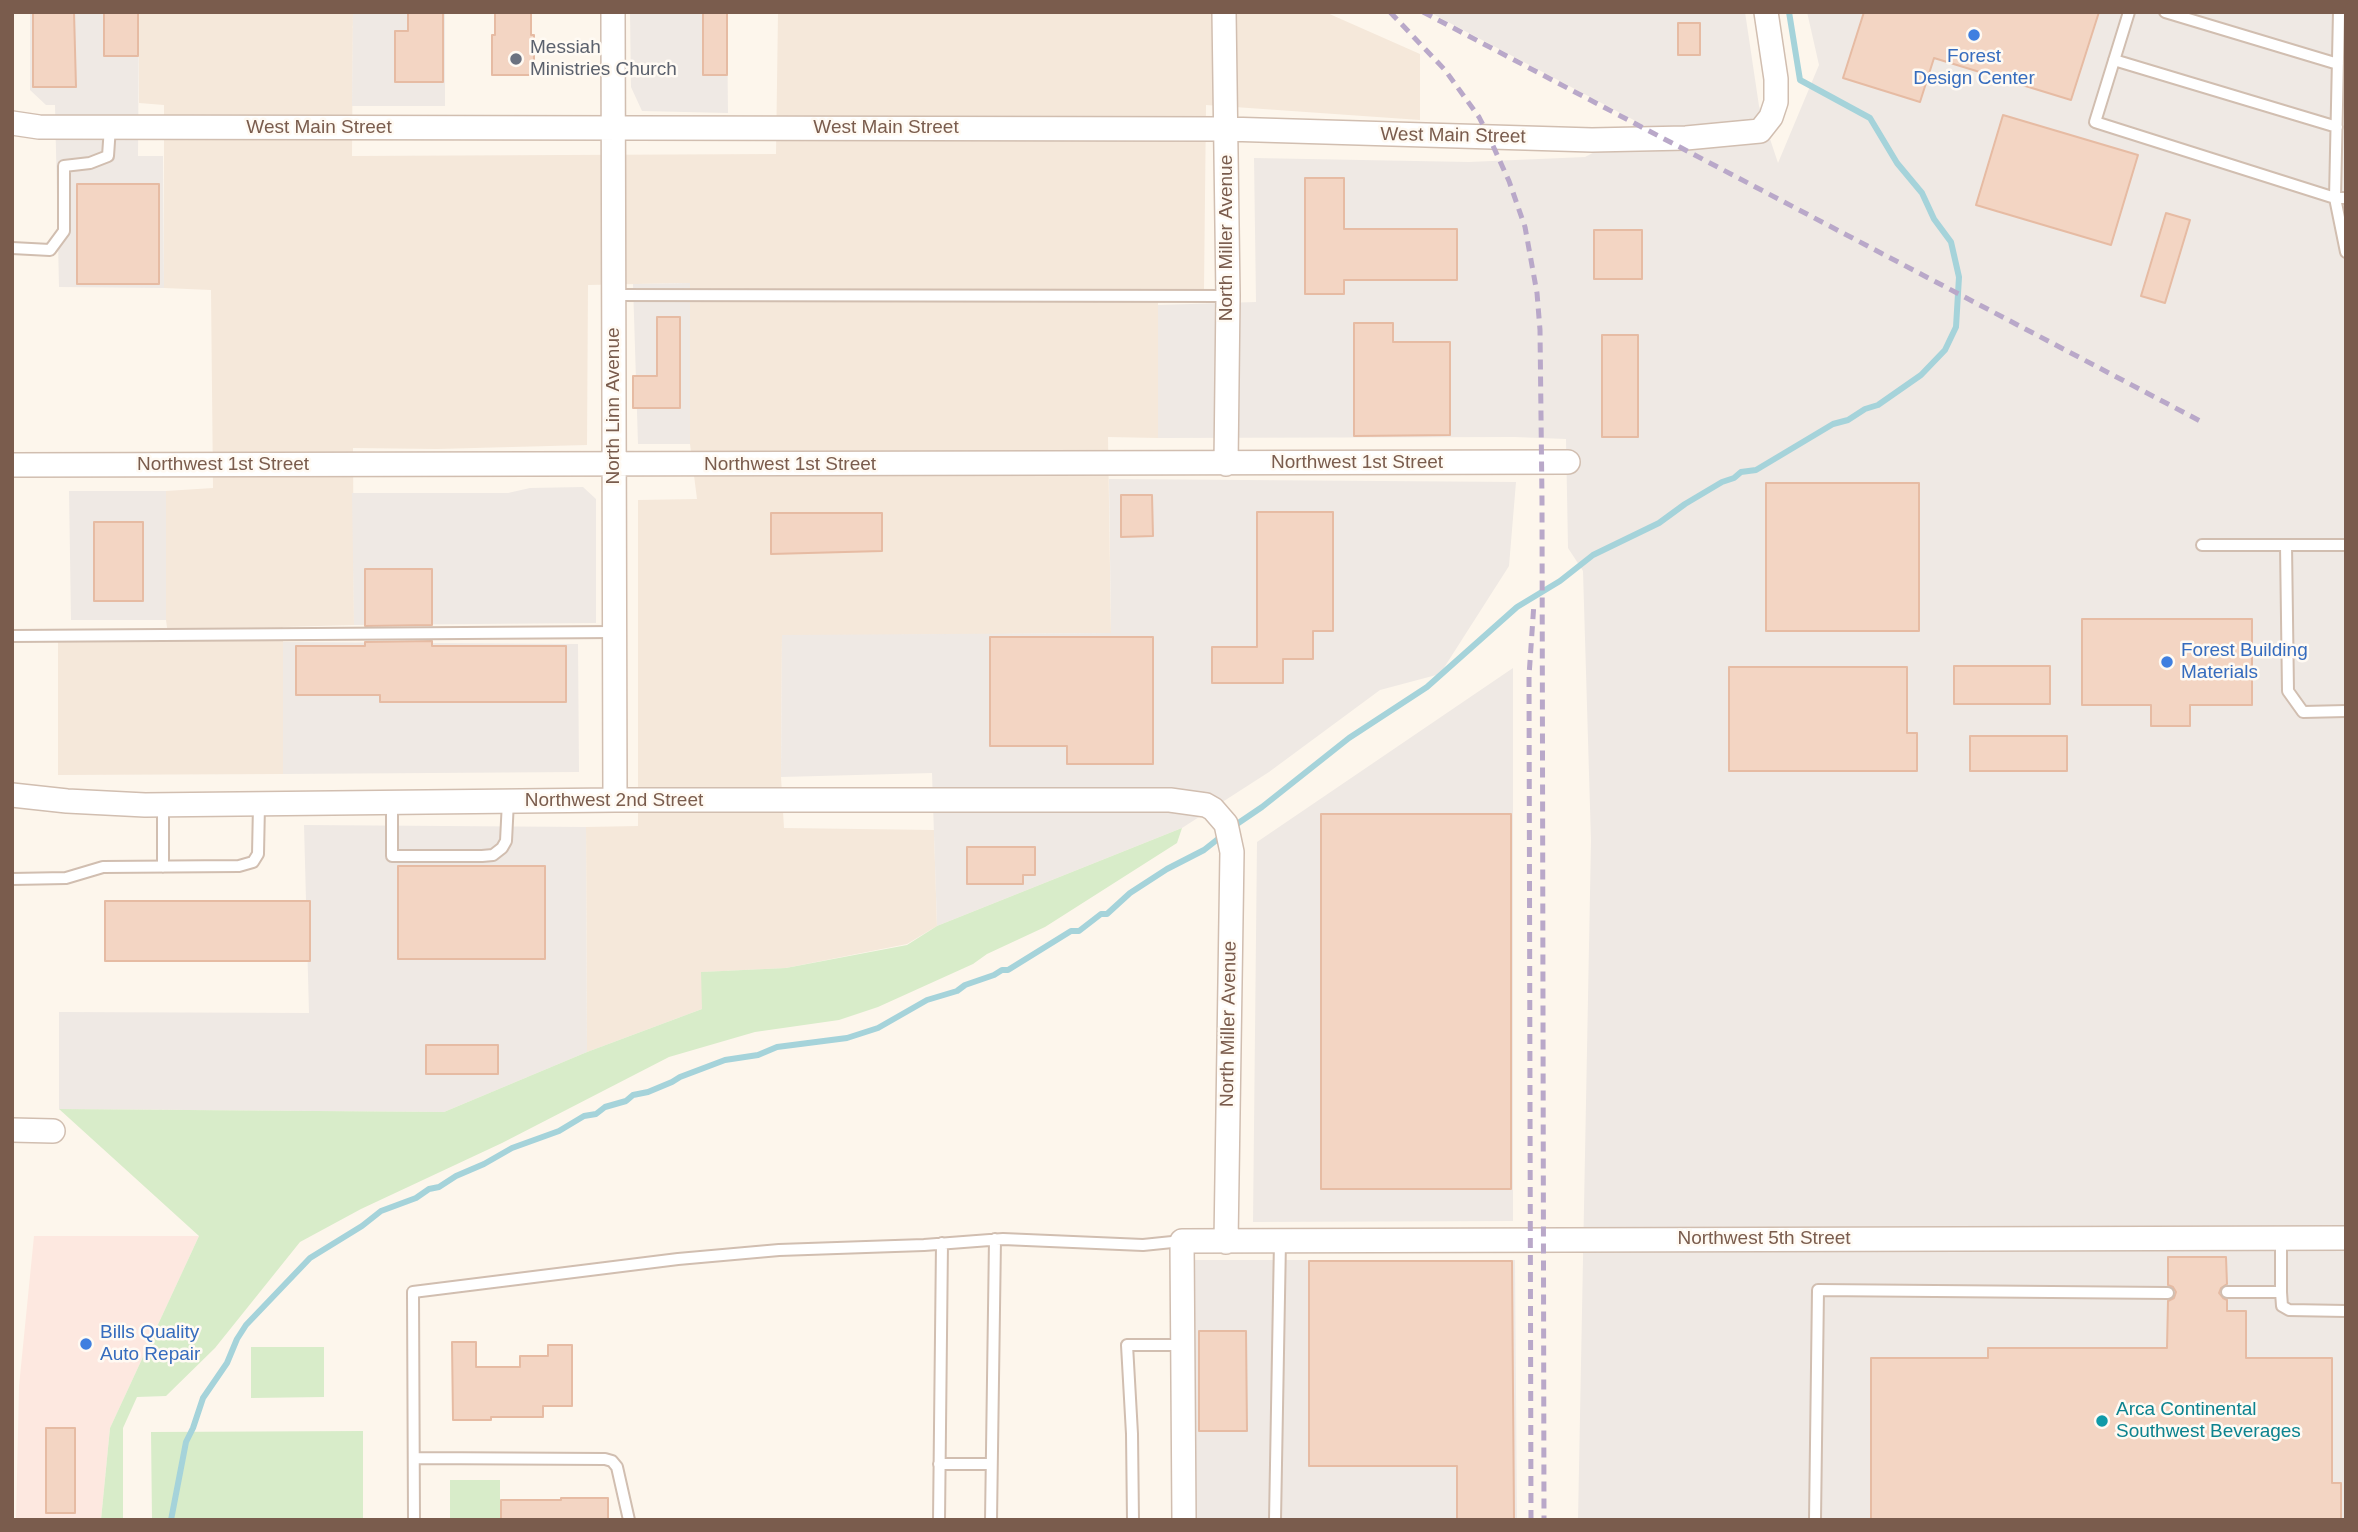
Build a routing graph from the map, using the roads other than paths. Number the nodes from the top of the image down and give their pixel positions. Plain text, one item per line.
1 (612, 12) edge
2 (1224, 12) edge
3 (1766, 12) edge
4 (2129, 12) edge
5 (2165, 12) edge
6 (2339, 12) edge
7 (2114, 60) junction
8 (2338, 64) junction
9 (12, 123) edge
10 (110, 127) junction
11 (614, 127) junction
12 (2337, 127) junction
13 (1226, 130) junction
14 (2340, 198) edge
15 (12, 248) edge
16 (2346, 252) edge
17 (614, 295) junction
18 (1228, 296) junction
19 (1568, 462) dead end
20 (1226, 464) junction
21 (12, 465) edge
22 (614, 465) junction
23 (2202, 545) dead end
24 (2286, 545) junction
25 (2346, 545) edge
26 (615, 632) junction
27 (12, 636) edge
28 (2346, 711) edge
29 (12, 795) edge
30 (615, 800) junction
31 (508, 801) junction
32 (392, 802) junction
33 (163, 805) junction
34 (259, 805) junction
35 (1220, 816) joint
36 (163, 867) junction
37 (12, 879) edge
38 (12, 1130) edge
39 (53, 1131) dead end
40 (2281, 1237) junction
41 (2346, 1238) edge
42 (995, 1239) junction
43 (1182, 1241) junction
44 (1280, 1241) junction
45 (1226, 1242) junction
46 (942, 1243) junction
47 (2227, 1292) dead end
48 (2281, 1292) junction
49 (2168, 1293) dead end
50 (2346, 1311) edge
51 (1182, 1345) junction
52 (414, 1458) junction
53 (939, 1464) junction
54 (991, 1464) junction
55 (414, 1520) edge
56 (629, 1520) edge
57 (939, 1520) edge
58 (991, 1520) edge
59 (1133, 1520) edge
60 (1184, 1520) edge
61 (1275, 1520) edge
62 (1815, 1520) edge

1 - 11 street, North Linn Avenue
2 - 13 street, North Miller Avenue
3 - 13 street, West Main Street
4 - 7 lane
5 - 8 lane
6 - 8 lane
7 - 12 lane
7 - 14 lane
8 - 12 lane
9 - 10 street, West Main Street
10 - 11 street, West Main Street
10 - 15 lane
11 - 13 street, West Main Street
11 - 17 street, North Linn Avenue
12 - 14 lane
13 - 18 street, North Miller Avenue
14 - 16 lane
17 - 18 lane
17 - 22 street, North Linn Avenue
18 - 20 street, North Miller Avenue
19 - 20 street, Northwest 1st Street
20 - 22 street, Northwest 1st Street
21 - 22 street, Northwest 1st Street
22 - 26 street, North Linn Avenue
23 - 24 lane
24 - 25 lane
24 - 28 lane
26 - 27 lane
26 - 30 street, North Linn Avenue
29 - 33 street, Northwest 2nd Street
30 - 31 street, Northwest 2nd Street
30 - 35 street, Northwest 2nd Street
31 - 32 street, Northwest 2nd Street
31 - 32 lane
32 - 34 street, Northwest 2nd Street
33 - 34 street, Northwest 2nd Street
33 - 36 lane
34 - 36 lane
35 - 45 street, North Miller Avenue
36 - 37 lane
38 - 39 street
40 - 41 street, Northwest 5th Street
40 - 44 street, Northwest 5th Street
40 - 48 lane
42 - 43 lane
42 - 46 lane
42 - 54 lane
43 - 45 street, Northwest 5th Street
43 - 51 street
44 - 45 street, Northwest 5th Street
44 - 61 lane
46 - 52 lane
46 - 53 lane
47 - 48 lane
48 - 50 lane
49 - 62 lane
51 - 59 lane
51 - 60 street
52 - 55 lane
52 - 56 lane
53 - 54 lane
53 - 57 lane
54 - 58 lane

